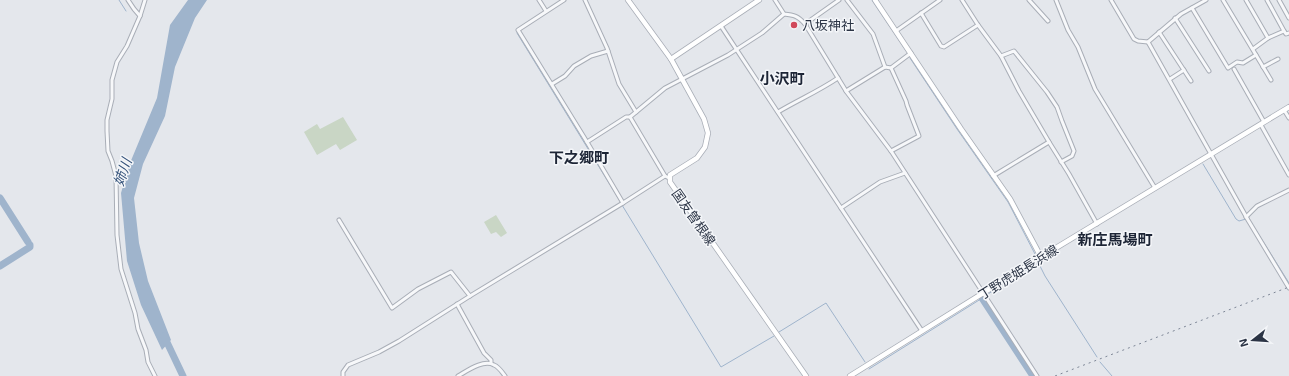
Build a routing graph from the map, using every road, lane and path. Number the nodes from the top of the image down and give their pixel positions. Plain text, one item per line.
1 (128, 0) edge
2 (145, 0) edge
3 (539, 0) edge
4 (564, 0) edge
5 (585, 0) edge
6 (628, 0) edge
7 (759, 0) edge
8 (775, 0) edge
9 (839, 0) edge
10 (847, 0) edge
11 (875, 0) edge
12 (940, 0) edge
13 (962, 0) edge
14 (1029, 0) edge
15 (1056, 0) edge
16 (1111, 0) edge
17 (1206, 0) edge
18 (1223, 0) edge
19 (1246, 0) edge
20 (1268, 0) edge
21 (1279, 0) edge
22 (1200, 1) edge
23 (1192, 8) junction
24 (546, 11) junction
25 (921, 13) junction
26 (784, 14) junction
27 (140, 16) junction
28 (1175, 18) junction
29 (1289, 18) edge
30 (1048, 20) dead end
31 (805, 24) junction
32 (978, 25) junction
33 (721, 26) junction
34 (896, 30) junction
35 (1284, 31) junction
36 (1159, 32) junction
37 (1289, 32) edge
38 (1268, 38) junction
39 (1148, 42) junction
40 (736, 49) junction
41 (1253, 49) junction
42 (608, 51) junction
43 (911, 53) junction
44 (1256, 55) junction
45 (1001, 56) junction
46 (671, 59) junction
47 (1278, 59) dead end
48 (885, 67) junction
49 (1263, 67) junction
50 (891, 68) junction
51 (1234, 69) dead end
52 (1184, 70) junction
53 (1209, 71) dead end
54 (838, 78) junction
55 (682, 79) junction
56 (1170, 79) junction
57 (1271, 80) dead end
58 (1191, 81) dead end
59 (552, 84) junction
60 (846, 91) junction
61 (1287, 109) edge
62 (636, 112) junction
63 (778, 112) junction
64 (630, 117) junction
65 (1289, 118) edge
66 (1262, 124) junction
67 (587, 142) junction
68 (1048, 142) junction
69 (891, 151) junction
70 (1212, 154) junction
71 (1061, 162) junction
72 (905, 173) junction
73 (993, 176) junction
74 (1289, 176) edge
75 (667, 177) junction
76 (1155, 188) junction
77 (1289, 190) edge
78 (623, 203) junction
79 (841, 208) junction
80 (1246, 217) junction
81 (339, 220) dead end
82 (1097, 224) junction
83 (1042, 257) junction
84 (1289, 288) edge
85 (984, 293) junction
86 (470, 296) junction
87 (457, 304) junction
88 (922, 331) junction
89 (491, 363) junction
90 (155, 376) edge
91 (343, 376) edge
92 (458, 376) edge
93 (505, 376) edge
94 (806, 376) edge
95 (850, 376) edge
96 (1038, 376) edge

1 - 27 street
2 - 27 street
3 - 24 street
4 - 24 street
5 - 42 street
6 - 46 main road, 国友曽根線
7 - 33 main road
8 - 26 street
9 - 31 street
10 - 48 street
11 - 34 main road
12 - 25 street
13 - 32 street
14 - 30 street
15 - 76 street
16 - 39 street
17 - 22 street
18 - 41 street
19 - 38 street
20 - 35 street
21 - 29 street
22 - 23 street
23 - 28 street
23 - 44 street
24 - 59 street
25 - 32 street
25 - 34 street
26 - 31 street
26 - 40 street
27 - 90 street
28 - 36 street
28 - 53 street
31 - 54 street
32 - 45 street
33 - 40 street
33 - 46 main road
34 - 43 main road
35 - 37 street
35 - 38 street
36 - 39 street
36 - 52 street
38 - 41 street
39 - 56 street
40 - 55 street
40 - 63 street
41 - 44 street
42 - 59 street
42 - 62 street
43 - 50 street
43 - 73 main road
44 - 49 street
45 - 68 street
45 - 71 street
46 - 55 main road, 国友曽根線
47 - 49 street
48 - 50 street
48 - 60 street
49 - 57 street
50 - 69 street
51 - 66 street
52 - 56 street
52 - 58 street
54 - 60 street
54 - 63 street
55 - 62 street
55 - 75 main road, 国友曽根線
56 - 70 street
59 - 67 street
60 - 69 street
61 - 65 street
61 - 66 main road, 丁野虎姫長浜線
62 - 64 street
63 - 79 street
64 - 67 street
64 - 75 street
66 - 70 main road, 丁野虎姫長浜線
66 - 74 street
67 - 78 street
68 - 71 street
68 - 73 street
69 - 72 street
70 - 76 main road, 丁野虎姫長浜線
70 - 80 street
71 - 82 street
72 - 79 street
72 - 85 street
73 - 83 main road
75 - 78 street
75 - 94 main road, 国友曽根線
76 - 82 main road, 丁野虎姫長浜線
77 - 80 street
78 - 86 street
79 - 88 street
80 - 84 street
81 - 86 street
82 - 83 main road, 丁野虎姫長浜線
83 - 85 main road, 丁野虎姫長浜線
85 - 88 main road, 丁野虎姫長浜線
85 - 96 street
86 - 87 street
87 - 89 street
87 - 91 street
88 - 95 main road, 丁野虎姫長浜線
89 - 92 street
89 - 93 street

